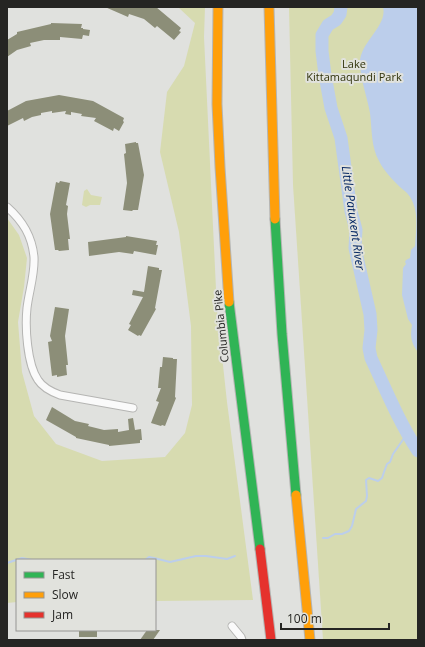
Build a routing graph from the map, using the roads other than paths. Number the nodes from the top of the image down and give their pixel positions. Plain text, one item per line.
1 (218, 7) edge
2 (270, 7) edge
3 (7, 208) edge
4 (133, 408) dead end
5 (232, 626) dead end
6 (242, 640) edge
7 (271, 640) edge
8 (310, 640) edge

1 - 7 highway, Columbia Pike
2 - 8 highway
3 - 4 street
5 - 6 street

